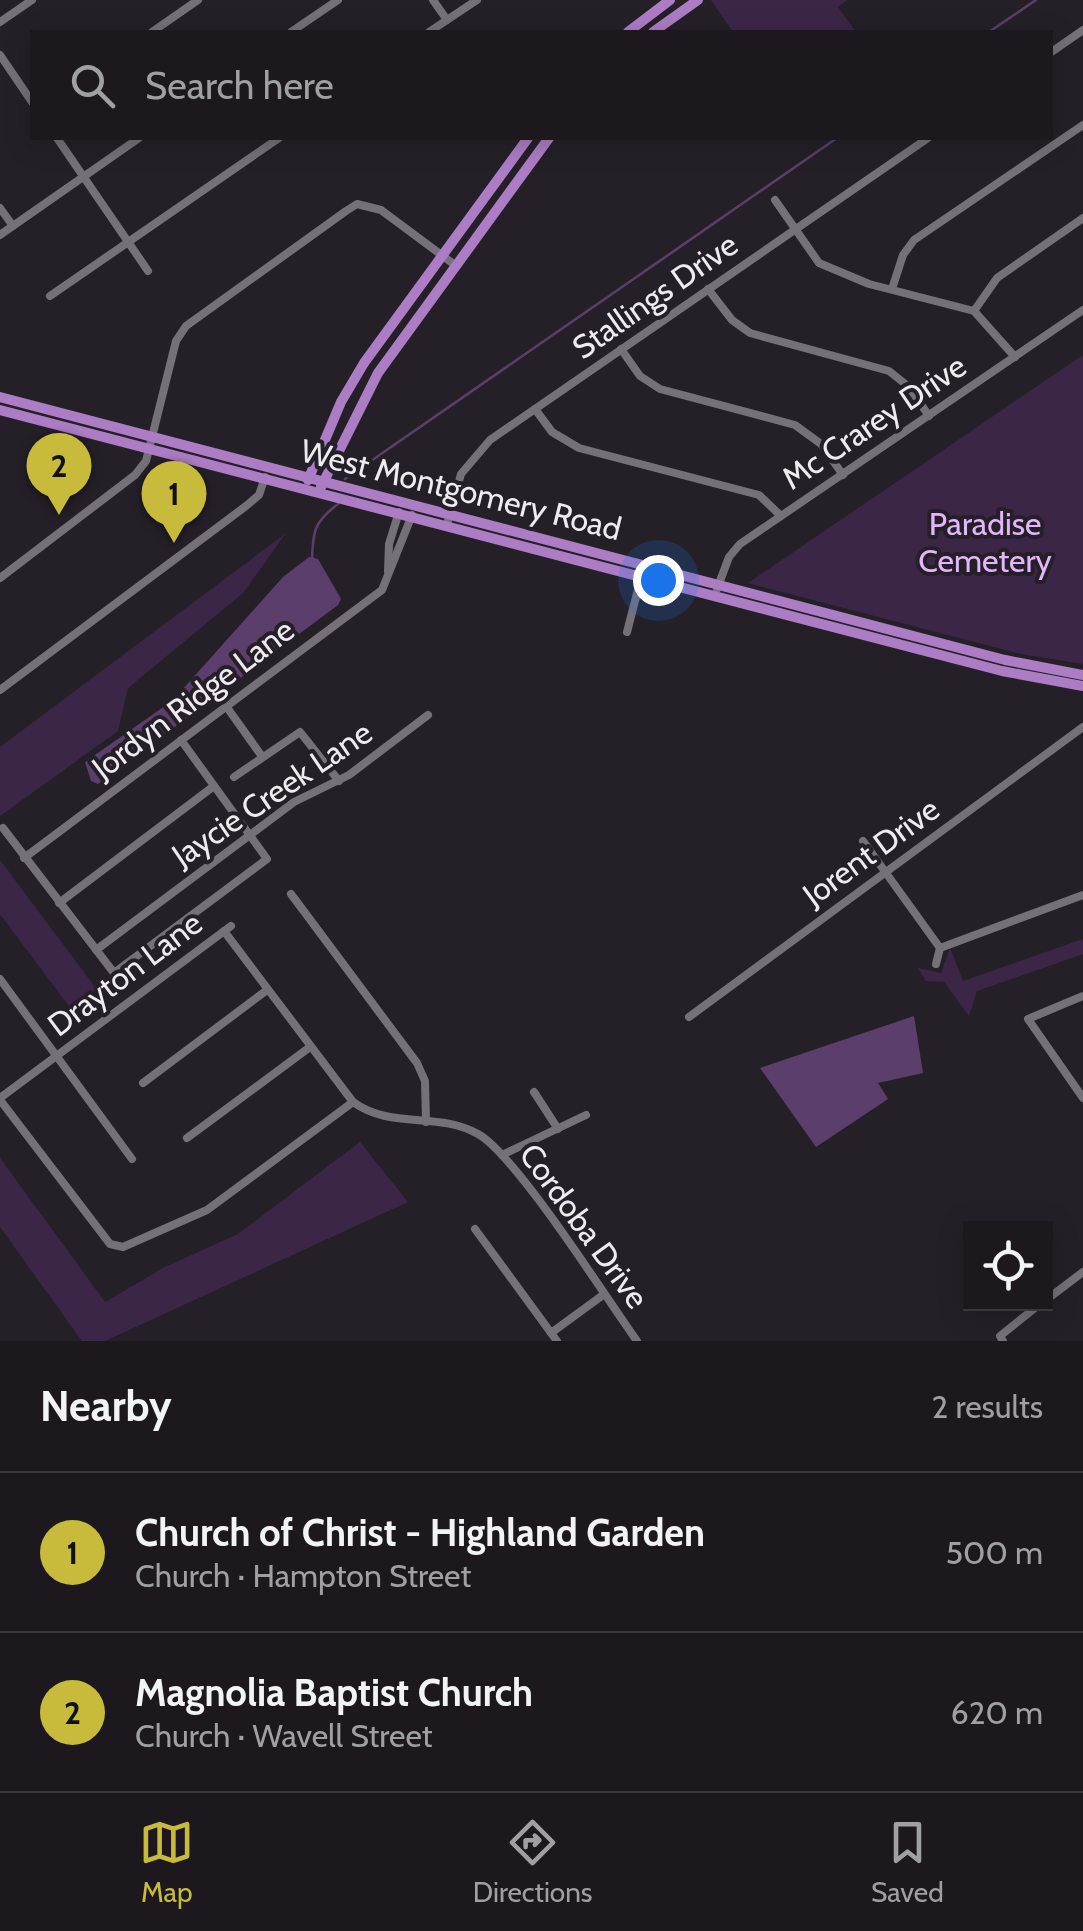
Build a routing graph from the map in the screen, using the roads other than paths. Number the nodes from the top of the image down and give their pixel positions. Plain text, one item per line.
1 (32, 0) edge
2 (198, 0) edge
3 (338, 0) edge
4 (433, 0) edge
5 (477, 0) edge
6 (698, 0) edge
7 (668, 1) edge
8 (676, 15) junction
9 (448, 20) junction
10 (0, 22) edge
11 (155, 30) edge
12 (294, 30) edge
13 (433, 30) edge
14 (631, 30) edge
15 (657, 30) edge
16 (1083, 30) edge
17 (1053, 51) edge
18 (0, 55) edge
19 (30, 99) edge
20 (1083, 125) edge
21 (59, 140) edge
22 (136, 140) edge
23 (277, 140) edge
24 (526, 140) edge
25 (548, 140) edge
26 (925, 140) edge
27 (506, 167) junction
28 (84, 176) junction
29 (520, 177) junction
30 (775, 200) dead end
31 (0, 208) edge
32 (1083, 218) edge
33 (13, 226) junction
34 (794, 230) junction
35 (0, 236) edge
36 (129, 243) junction
37 (441, 255) junction
38 (455, 265) junction
39 (148, 271) dead end
40 (708, 289) junction
41 (892, 290) junction
42 (50, 296) dead end
43 (1083, 310) edge
44 (974, 311) junction
45 (621, 349) junction
46 (1015, 357) junction
47 (364, 364) junction
48 (378, 373) junction
49 (1, 402) edge
50 (535, 409) junction
51 (929, 416) junction
52 (152, 443) junction
53 (843, 475) junction
54 (265, 477) junction
55 (307, 482) junction
56 (322, 486) junction
57 (399, 512) junction
58 (412, 515) junction
59 (781, 516) junction
60 (449, 519) junction
61 (642, 574) junction
62 (388, 577) junction
63 (0, 578) edge
64 (717, 588) junction
65 (627, 632) dead end
66 (1083, 676) edge
67 (1083, 686) edge
68 (0, 690) edge
69 (226, 706) junction
70 (428, 715) dead end
71 (1083, 727) edge
72 (181, 740) junction
73 (262, 755) junction
74 (234, 777) dead end
75 (340, 781) junction
76 (214, 786) junction
77 (2, 828) dead end
78 (250, 835) junction
79 (863, 840) dead end
80 (24, 858) junction
81 (886, 872) junction
82 (291, 894) dead end
83 (1083, 895) edge
84 (59, 903) junction
85 (940, 948) junction
86 (96, 950) junction
87 (936, 964) dead end
88 (0, 979) edge
89 (268, 990) junction
90 (1083, 996) edge
91 (689, 1017) dead end
92 (310, 1047) junction
93 (58, 1055) junction
94 (143, 1083) dead end
95 (1079, 1085) edge
96 (534, 1092) dead end
97 (1083, 1098) edge
98 (0, 1099) edge
99 (353, 1102) junction
100 (586, 1115) dead end
101 (426, 1122) junction
102 (558, 1129) junction
103 (187, 1138) dead end
104 (502, 1155) junction
105 (132, 1159) dead end
106 (475, 1229) dead end
107 (1083, 1272) edge
108 (1053, 1294) edge
109 (603, 1295) junction
110 (1033, 1311) edge
111 (554, 1337) edge
112 (1002, 1338) edge
113 (637, 1341) edge

1 - 10 street
2 - 11 street
3 - 12 street
4 - 9 street
5 - 9 street
6 - 8 main road
7 - 8 street
7 - 14 main road
8 - 15 main road
9 - 13 street
16 - 17 street
18 - 19 street
20 - 41 street
21 - 28 street
22 - 28 street
23 - 36 street
24 - 27 main road
25 - 29 main road
26 - 34 street, Stallings Drive
27 - 29 main road
27 - 37 main road
28 - 33 street
28 - 36 street
29 - 38 main road
30 - 34 street
31 - 33 street
32 - 44 street
33 - 35 street
34 - 40 street, Stallings Drive
34 - 41 street
36 - 39 street
36 - 42 street
37 - 38 street
37 - 47 main road
37 - 52 street
38 - 48 main road
40 - 45 street, Stallings Drive
40 - 51 street
41 - 44 street
43 - 46 street, Mc Crarey Drive
44 - 46 street
45 - 50 street, Stallings Drive
45 - 53 street
46 - 51 street, Mc Crarey Drive
47 - 48 main road
47 - 55 main road
48 - 56 main road
49 - 52 main road, West Montgomery Road
50 - 59 street
50 - 60 street, Stallings Drive
51 - 53 street, Mc Crarey Drive
52 - 54 main road, West Montgomery Road
52 - 55 main road, West Montgomery Road
52 - 63 street
53 - 59 street, Mc Crarey Drive
54 - 55 main road, West Montgomery Road
54 - 68 street
55 - 56 main road, West Montgomery Road
56 - 57 main road, West Montgomery Road
56 - 60 main road, West Montgomery Road
57 - 58 main road, West Montgomery Road
57 - 62 street
58 - 60 main road, West Montgomery Road
58 - 62 street, Jordyn Ridge Lane
59 - 64 street, Mc Crarey Drive
60 - 61 main road, West Montgomery Road
60 - 64 main road, West Montgomery Road
61 - 64 main road, West Montgomery Road
61 - 65 street
62 - 69 street, Jordyn Ridge Lane
64 - 66 main road, West Montgomery Road
64 - 67 main road, West Montgomery Road
69 - 72 street, Jordyn Ridge Lane
69 - 73 street
70 - 75 street, Jaycie Creek Lane
71 - 81 street, Jorent Drive
72 - 76 street
72 - 80 street, Jordyn Ridge Lane
73 - 74 street
73 - 75 street
75 - 78 street, Jaycie Creek Lane
76 - 78 street
76 - 84 street
77 - 80 street
78 - 86 street, Jaycie Creek Lane
78 - 86 street
79 - 81 street
80 - 84 street
81 - 85 street
81 - 91 street, Jorent Drive
82 - 101 street
83 - 85 street
84 - 86 street
85 - 87 street
88 - 93 street
89 - 92 street
89 - 93 street, Drayton Lane
89 - 94 street
90 - 95 street
92 - 99 street
92 - 103 street
93 - 98 street, Drayton Lane
93 - 105 street
95 - 97 street
96 - 102 street
98 - 99 street
99 - 101 street, Cordoba Drive
100 - 102 street
101 - 104 street, Cordoba Drive
102 - 104 street
104 - 109 street, Cordoba Drive
106 - 111 street
107 - 108 street
109 - 111 street
109 - 113 street, Cordoba Drive
110 - 112 street

